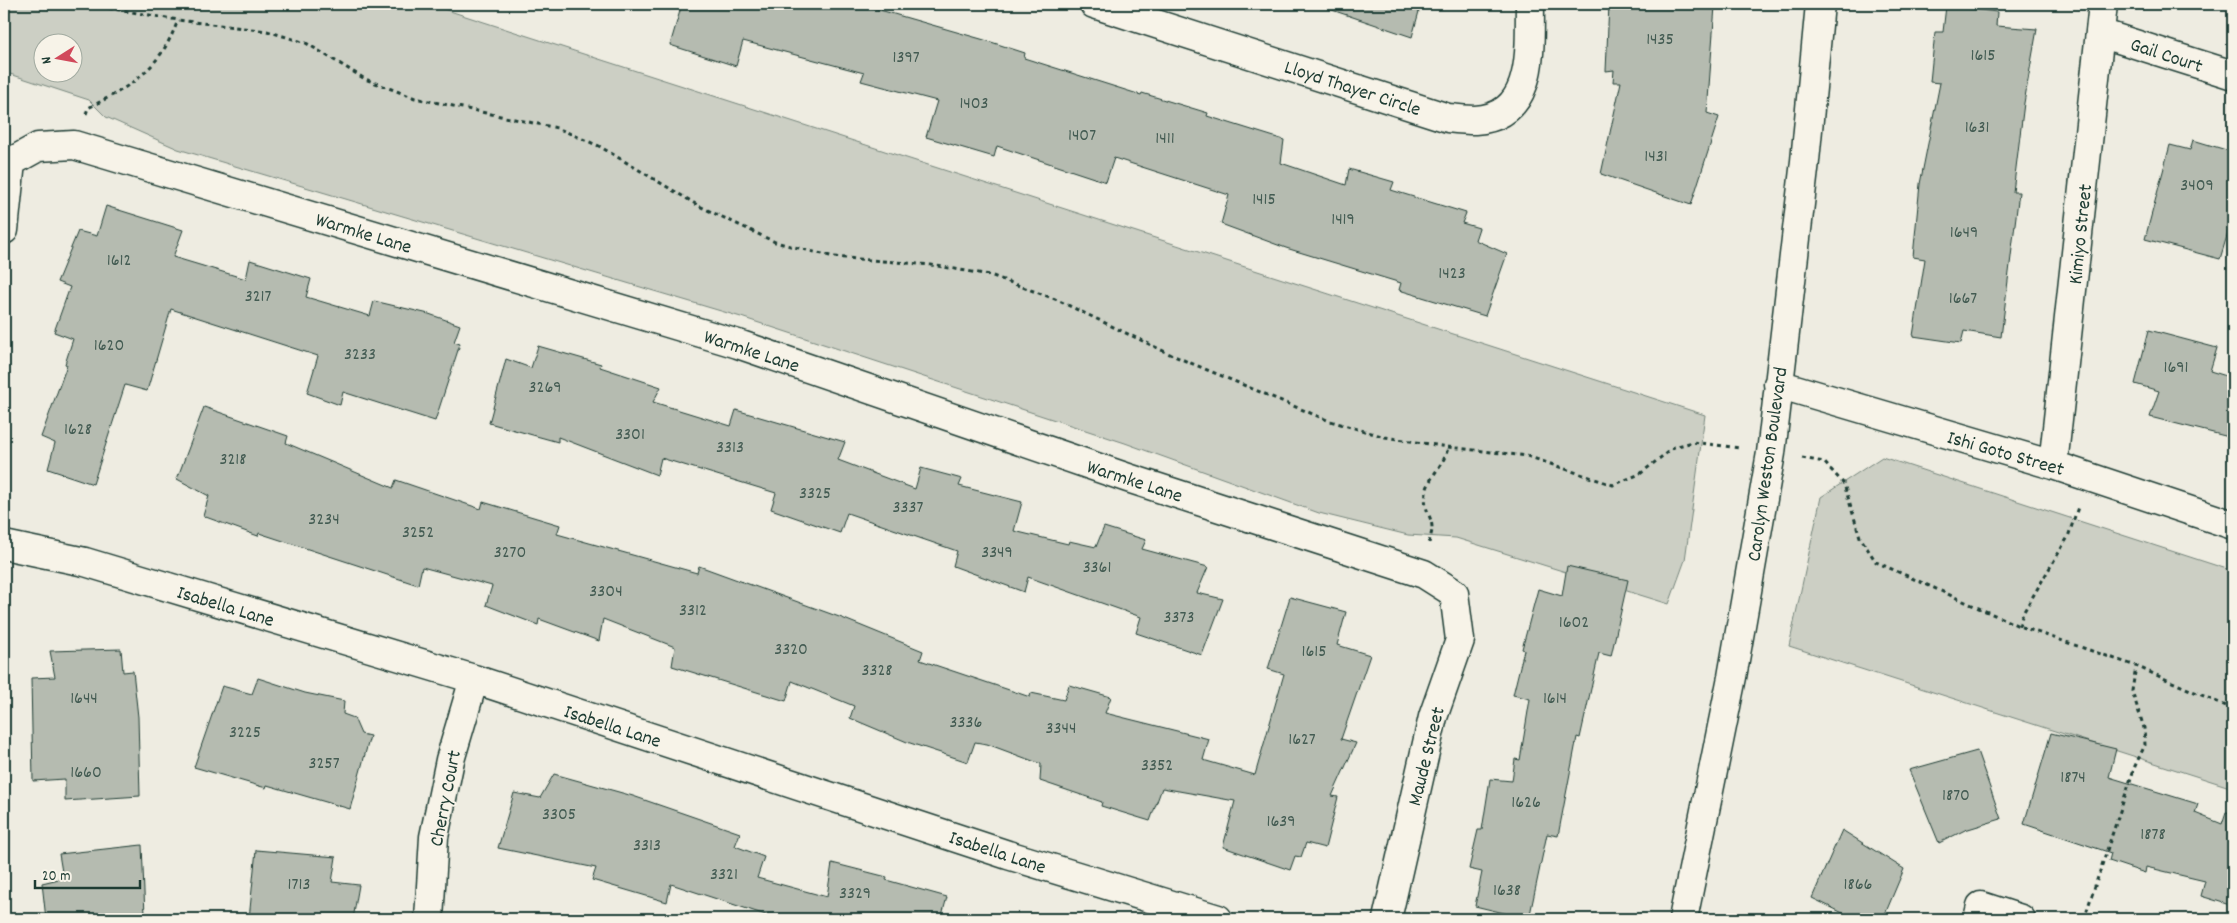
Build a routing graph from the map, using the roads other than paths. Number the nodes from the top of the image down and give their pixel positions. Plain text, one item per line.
1 (1094, 4) edge
2 (1530, 4) edge
3 (1820, 4) edge
4 (2103, 4) edge
5 (2100, 33) junction
6 (2233, 75) edge
7 (4, 230) edge
8 (1778, 384) junction
9 (2053, 465) junction
10 (2233, 525) edge
11 (4, 544) edge
12 (1454, 593) joint
13 (474, 679) junction
14 (429, 919) edge
15 (1218, 919) edge
16 (1387, 919) edge
17 (1683, 919) edge
18 (1978, 919) edge
19 (2021, 919) edge

1 - 2 street, Lloyd Thayer Circle
3 - 8 street, Carolyn Weston Boulevard
4 - 5 street, Kimiyo Street
5 - 6 street, Gail Court
5 - 9 street, Kimiyo Street
7 - 12 street, Warmke Lane
8 - 9 street, Ishi Goto Street
8 - 17 street, Carolyn Weston Boulevard
9 - 10 street, Ishi Goto Street
11 - 13 street, Isabella Lane
12 - 16 street, Maude Street
13 - 14 street, Cherry Court
13 - 15 street, Isabella Lane
18 - 19 street

